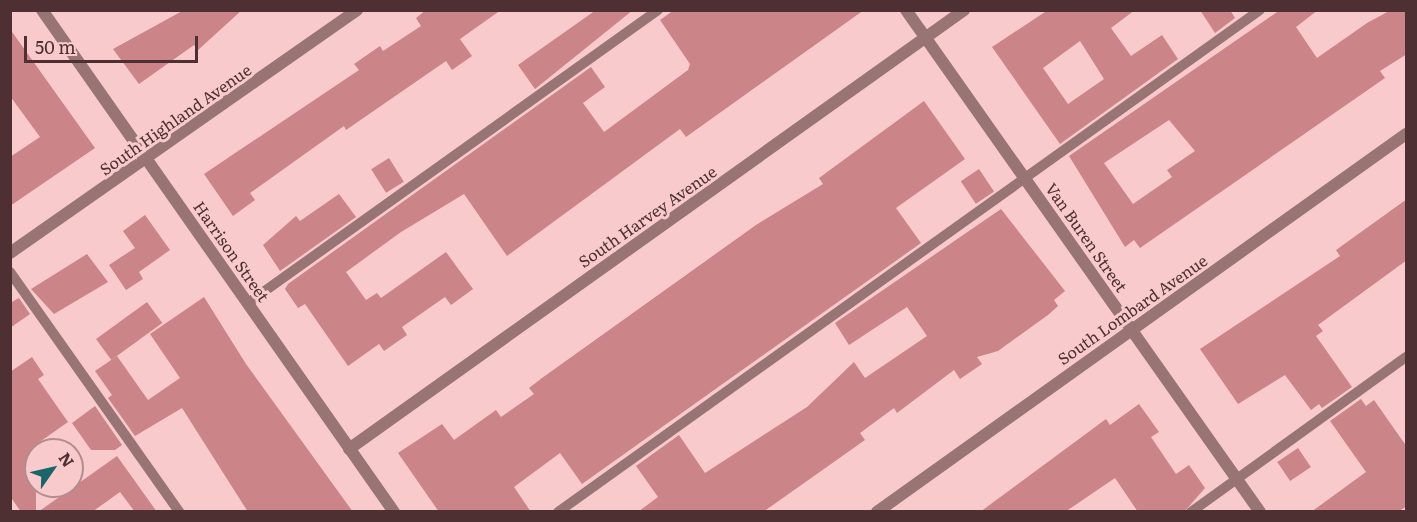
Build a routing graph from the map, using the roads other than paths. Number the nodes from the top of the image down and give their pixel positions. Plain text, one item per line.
1 (42, 10) edge
2 (357, 10) edge
3 (658, 10) edge
4 (906, 10) edge
5 (964, 10) edge
6 (1260, 10) edge
7 (926, 38) junction
8 (1407, 134) edge
9 (147, 159) junction
10 (1025, 178) junction
11 (10, 253) edge
12 (10, 272) edge
13 (248, 303) junction
14 (1132, 330) junction
15 (1407, 357) edge
16 (349, 449) junction
17 (1237, 478) junction
18 (179, 512) edge
19 (394, 512) edge
20 (558, 512) edge
21 (877, 512) edge
22 (1191, 512) edge
23 (1260, 512) edge

1 - 9 street, Harrison Street
2 - 9 street, South Highland Avenue
3 - 13 lane
4 - 7 street, Van Buren Street
5 - 7 street, South Harvey Avenue
6 - 10 lane
7 - 10 street, Van Buren Street
7 - 16 street, South Harvey Avenue
8 - 14 street, South Lombard Avenue
9 - 11 street, South Highland Avenue
9 - 13 street, Harrison Street
10 - 14 street, Van Buren Street
10 - 20 lane
12 - 18 lane
13 - 16 street, Harrison Street
14 - 17 street, Van Buren Street
14 - 21 street, South Lombard Avenue
15 - 17 lane
16 - 19 street, Harrison Street
17 - 22 lane
17 - 23 street, Van Buren Street

